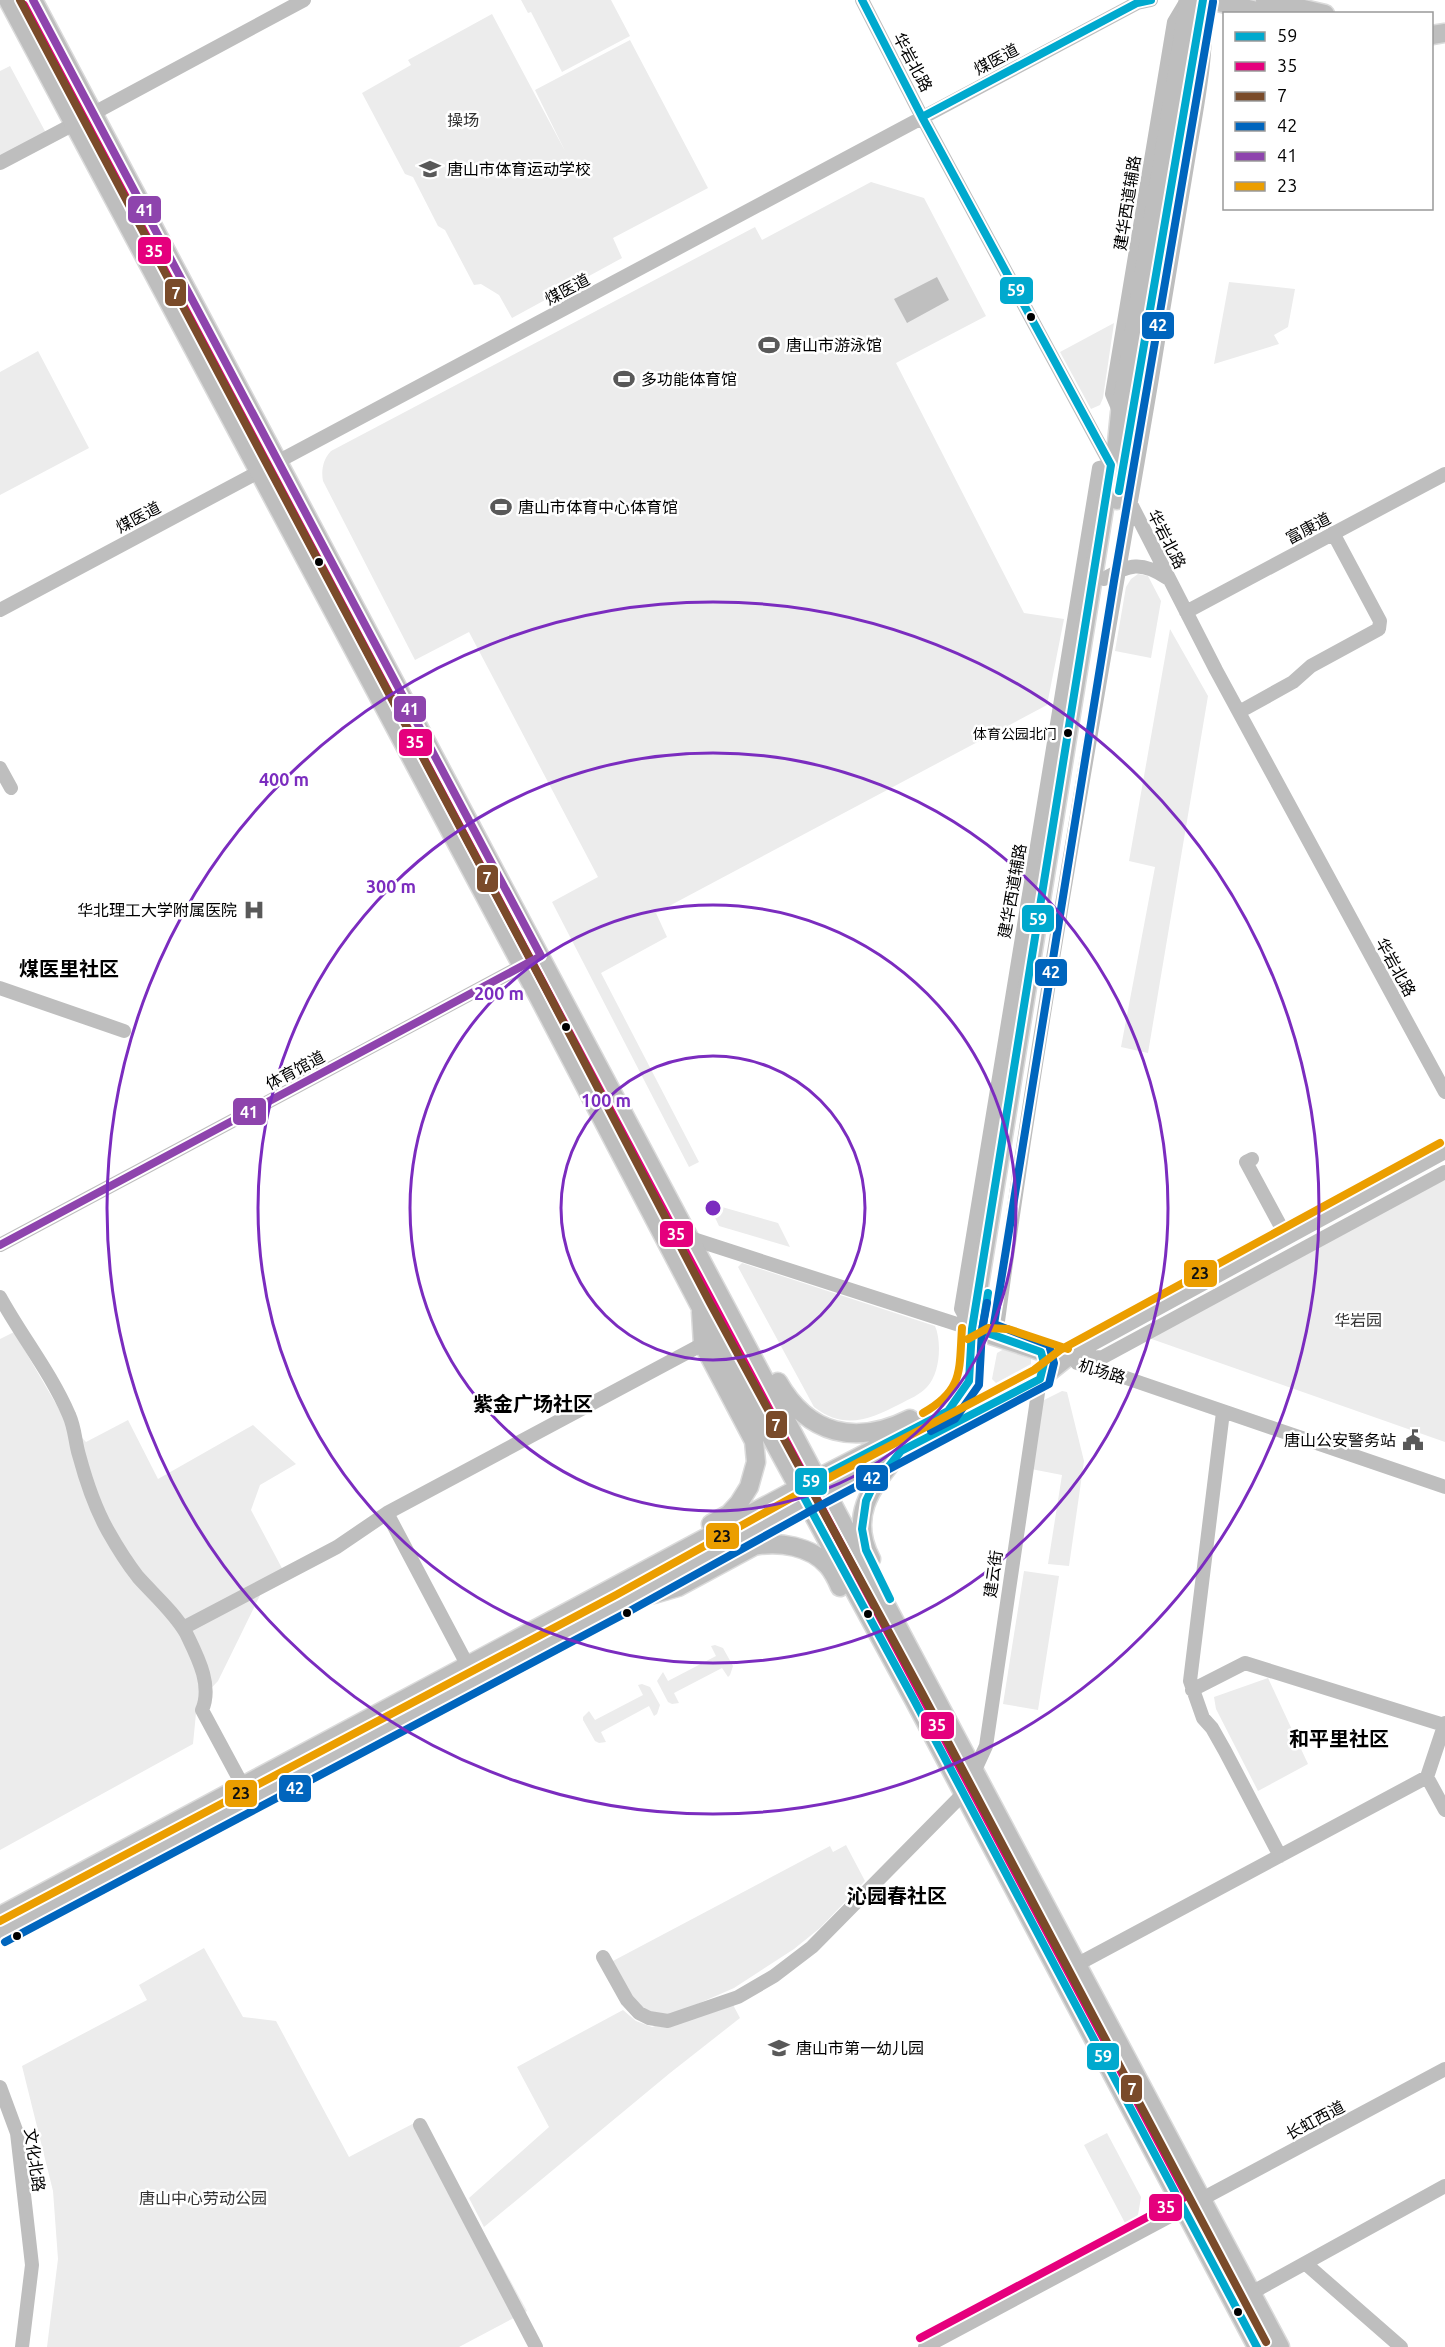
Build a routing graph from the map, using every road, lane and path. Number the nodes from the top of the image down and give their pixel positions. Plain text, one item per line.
1 (8, 0) edge
2 (33, 0) edge
3 (40, 0) edge
4 (304, 0) edge
5 (862, 0) edge
6 (1151, 0) edge
7 (1188, 0) edge
8 (1203, 0) edge
9 (1209, 0) edge
10 (1265, 0) edge
11 (0, 4) edge
12 (1314, 8) edge
13 (1261, 12) edge
14 (44, 19) junction
15 (45, 70) junction
16 (94, 113) junction
17 (922, 117) junction
18 (74, 124) junction
19 (0, 163) edge
20 (278, 462) junction
21 (1111, 465) junction
22 (258, 472) junction
23 (1445, 474) edge
24 (1120, 483) junction
25 (1132, 505) junction
26 (1333, 533) junction
27 (1111, 574) junction
28 (1169, 579) junction
29 (0, 610) edge
30 (1186, 612) junction
31 (1239, 712) junction
32 (0, 768) edge
33 (11, 788) dead end
34 (541, 956) junction
35 (523, 966) junction
36 (0, 988) edge
37 (124, 1031) dead end
38 (1445, 1092) edge
39 (1445, 1152) edge
40 (1252, 1159) dead end
41 (1445, 1172) edge
42 (690, 1238) junction
43 (1287, 1238) junction
44 (0, 1245) edge
45 (0, 1297) edge
46 (723, 1302) junction
47 (701, 1308) junction
48 (977, 1330) junction
49 (1007, 1339) junction
50 (703, 1344) junction
51 (972, 1348) junction
52 (1041, 1352) junction
53 (1065, 1359) junction
54 (1040, 1379) junction
55 (969, 1381) junction
56 (1223, 1412) junction
57 (901, 1451) junction
58 (821, 1485) junction
59 (1445, 1487) edge
60 (803, 1495) junction
61 (387, 1513) junction
62 (617, 1597) junction
63 (183, 1628) junction
64 (468, 1666) junction
65 (924, 1678) junction
66 (1192, 1690) junction
67 (913, 1698) junction
68 (1444, 1724) edge
69 (974, 1772) junction
70 (1427, 1777) junction
71 (244, 1788) junction
72 (963, 1794) junction
73 (1445, 1810) edge
74 (1280, 1856) junction
75 (0, 1916) edge
76 (0, 1933) edge
77 (603, 1957) dead end
78 (1078, 1964) junction
79 (1445, 2069) edge
80 (0, 2087) edge
81 (420, 2125) dead end
82 (1445, 2186) edge
83 (1201, 2200) junction
84 (1183, 2210) junction
85 (1306, 2264) junction
86 (1251, 2293) junction
87 (22, 2347) edge
88 (536, 2347) edge
89 (925, 2347) edge
90 (1257, 2347) edge
91 (1280, 2347) edge
92 (1401, 2347) edge

1 - 15 main road
2 - 14 main road
3 - 14 main road
4 - 16 street
5 - 17 street, 华岩北路
6 - 17 street, 煤医道
7 - 21 main road
8 - 24 main road
8 - 25 street
9 - 13 main road
10 - 12 main road
11 - 15 main road
14 - 16 main road
15 - 18 main road
16 - 20 main road
17 - 20 street, 煤医道
17 - 21 street, 华岩北路
18 - 19 street
18 - 22 main road
20 - 22 street, 煤医道
20 - 34 main road
21 - 24 street, 华岩北路
21 - 48 main road
22 - 29 street, 煤医道
22 - 35 main road
23 - 26 street, 富康道
24 - 25 street, 华岩北路
24 - 27 main road
25 - 27 street
25 - 28 street, 华岩北路
26 - 30 street, 富康道
26 - 31 street
27 - 28 street
27 - 48 main road
28 - 30 street, 华岩北路
30 - 31 street, 华岩北路
31 - 38 street, 华岩北路
32 - 33 street
34 - 35 street, 体育馆道
34 - 42 main road
35 - 44 street, 体育馆道
35 - 47 main road
36 - 37 street
39 - 43 street
40 - 43 street
41 - 53 street
42 - 46 main road
42 - 48 street, 机场路
43 - 53 street
45 - 63 street
46 - 55 main road
46 - 58 main road
47 - 50 main road
47 - 60 main road
48 - 49 main road, 机场路
48 - 51 main road
49 - 51 main road
49 - 52 main road, 机场路
50 - 61 street
50 - 62 main road
51 - 55 main road
52 - 53 main road, 机场路
52 - 54 main road
53 - 54 main road
53 - 56 street, 机场路
54 - 57 main road
54 - 69 street, 建云街
55 - 58 main road
56 - 59 street, 机场路
56 - 66 street
57 - 58 main road
57 - 65 main road
58 - 60 main road
58 - 65 main road
60 - 62 main road
60 - 67 main road
61 - 63 street
61 - 64 street
62 - 64 main road
62 - 67 main road
62 - 76 main road
63 - 71 street
64 - 71 main road
65 - 69 main road
66 - 68 street
66 - 74 street
67 - 72 main road
68 - 70 street
69 - 78 main road
70 - 73 street
70 - 74 street
71 - 75 main road
72 - 77 street
72 - 84 main road
74 - 78 street
78 - 83 main road
79 - 83 street, 长虹西道
80 - 87 street, 文化北路
81 - 88 street
82 - 85 street
83 - 84 street, 长虹西道
83 - 86 main road
84 - 89 street, 长虹西道
84 - 90 main road
85 - 86 street
85 - 92 street
86 - 91 main road

